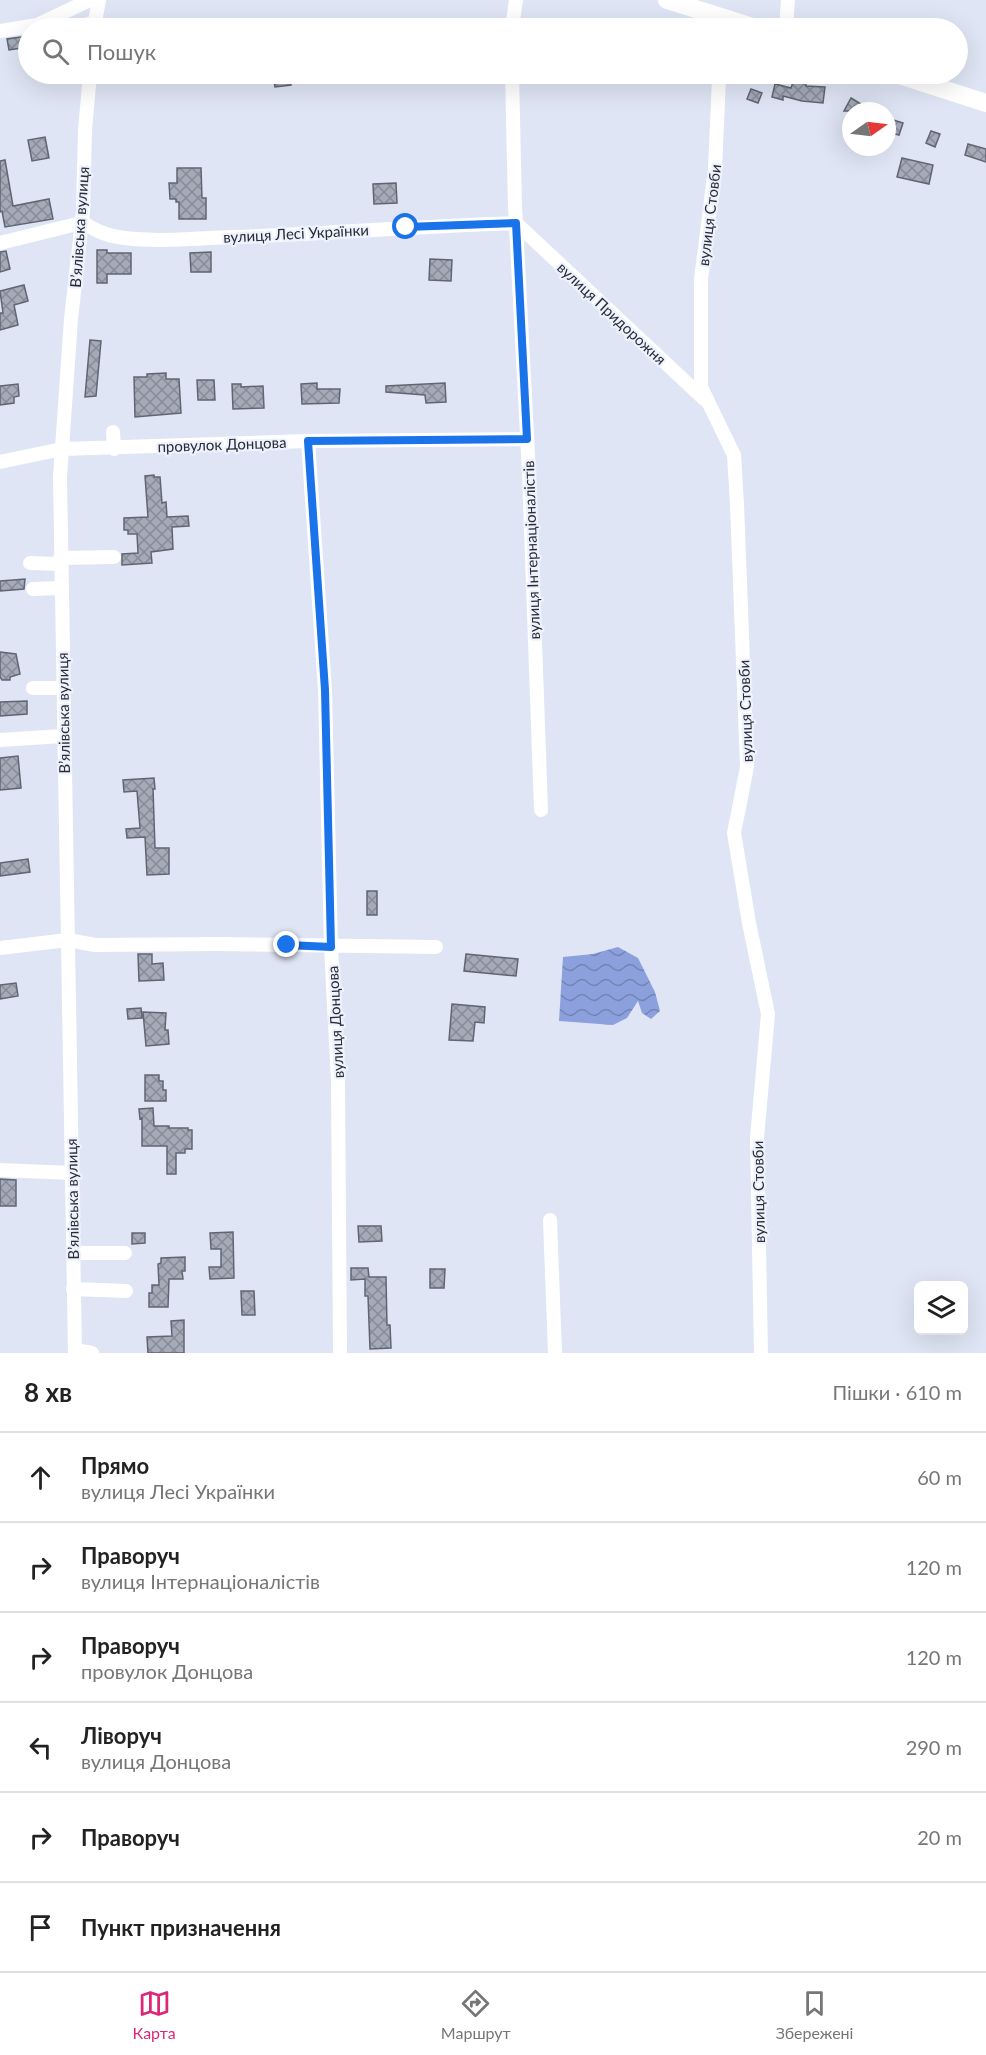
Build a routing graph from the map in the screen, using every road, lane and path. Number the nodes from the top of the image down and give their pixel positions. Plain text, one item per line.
1 (90, 0) edge
2 (99, 0) edge
3 (516, 0) edge
4 (667, 0) edge
5 (788, 0) edge
6 (53, 18) edge
7 (95, 18) edge
8 (513, 18) edge
9 (718, 18) edge
10 (787, 18) edge
11 (18, 29) edge
12 (0, 31) edge
13 (89, 84) edge
14 (512, 84) edge
15 (719, 84) edge
16 (928, 84) edge
17 (986, 102) edge
18 (81, 222) junction
19 (516, 223) junction
20 (0, 243) edge
21 (709, 404) junction
22 (113, 432) dead end
23 (527, 439) junction
24 (308, 441) junction
25 (114, 448) junction
26 (62, 449) junction
27 (0, 462) edge
28 (114, 556) dead end
29 (60, 561) junction
30 (30, 563) dead end
31 (60, 588) junction
32 (33, 589) dead end
33 (33, 688) dead end
34 (62, 688) junction
35 (63, 736) junction
36 (0, 740) edge
37 (541, 810) dead end
38 (68, 940) junction
39 (331, 947) junction
40 (436, 947) dead end
41 (0, 948) edge
42 (0, 1170) edge
43 (73, 1173) junction
44 (550, 1220) dead end
45 (73, 1253) junction
46 (125, 1253) dead end
47 (73, 1289) junction
48 (126, 1291) dead end
49 (75, 1351) edge
50 (92, 1353) edge
51 (340, 1353) edge
52 (555, 1353) edge
53 (761, 1353) edge

1 - 6 street
2 - 7 street
3 - 8 street
4 - 9 street
5 - 10 street
11 - 12 street
13 - 18 street, В’ялівська вулиця
14 - 19 street, вулиця Інтернаціоналістів
15 - 21 street, вулиця Стовби
16 - 17 street
18 - 19 street, вулиця Лесі Українки
18 - 20 street
18 - 26 street, В’ялівська вулиця
19 - 21 street, вулиця Придорожня
19 - 23 street, вулиця Інтернаціоналістів
21 - 53 street, вулиця Стовби
22 - 25 street
23 - 24 street, провулок Донцова
23 - 37 street, вулиця Інтернаціоналістів
24 - 25 street, провулок Донцова
24 - 39 street, вулиця Донцова
25 - 26 street, провулок Донцова
26 - 27 street, провулок Донцова
26 - 29 street, В’ялівська вулиця
28 - 29 street
29 - 30 street
29 - 31 street, В’ялівська вулиця
31 - 32 street
31 - 34 street, В’ялівська вулиця
33 - 34 street
34 - 35 street, В’ялівська вулиця
35 - 36 street
35 - 38 street, В’ялівська вулиця
38 - 39 street
38 - 41 street
38 - 43 street, В’ялівська вулиця
39 - 40 street
39 - 51 street, вулиця Донцова
42 - 43 street
43 - 45 street, В’ялівська вулиця
44 - 52 street
45 - 46 street
45 - 47 street, В’ялівська вулиця
47 - 48 street
47 - 49 street, В’ялівська вулиця
49 - 50 street

